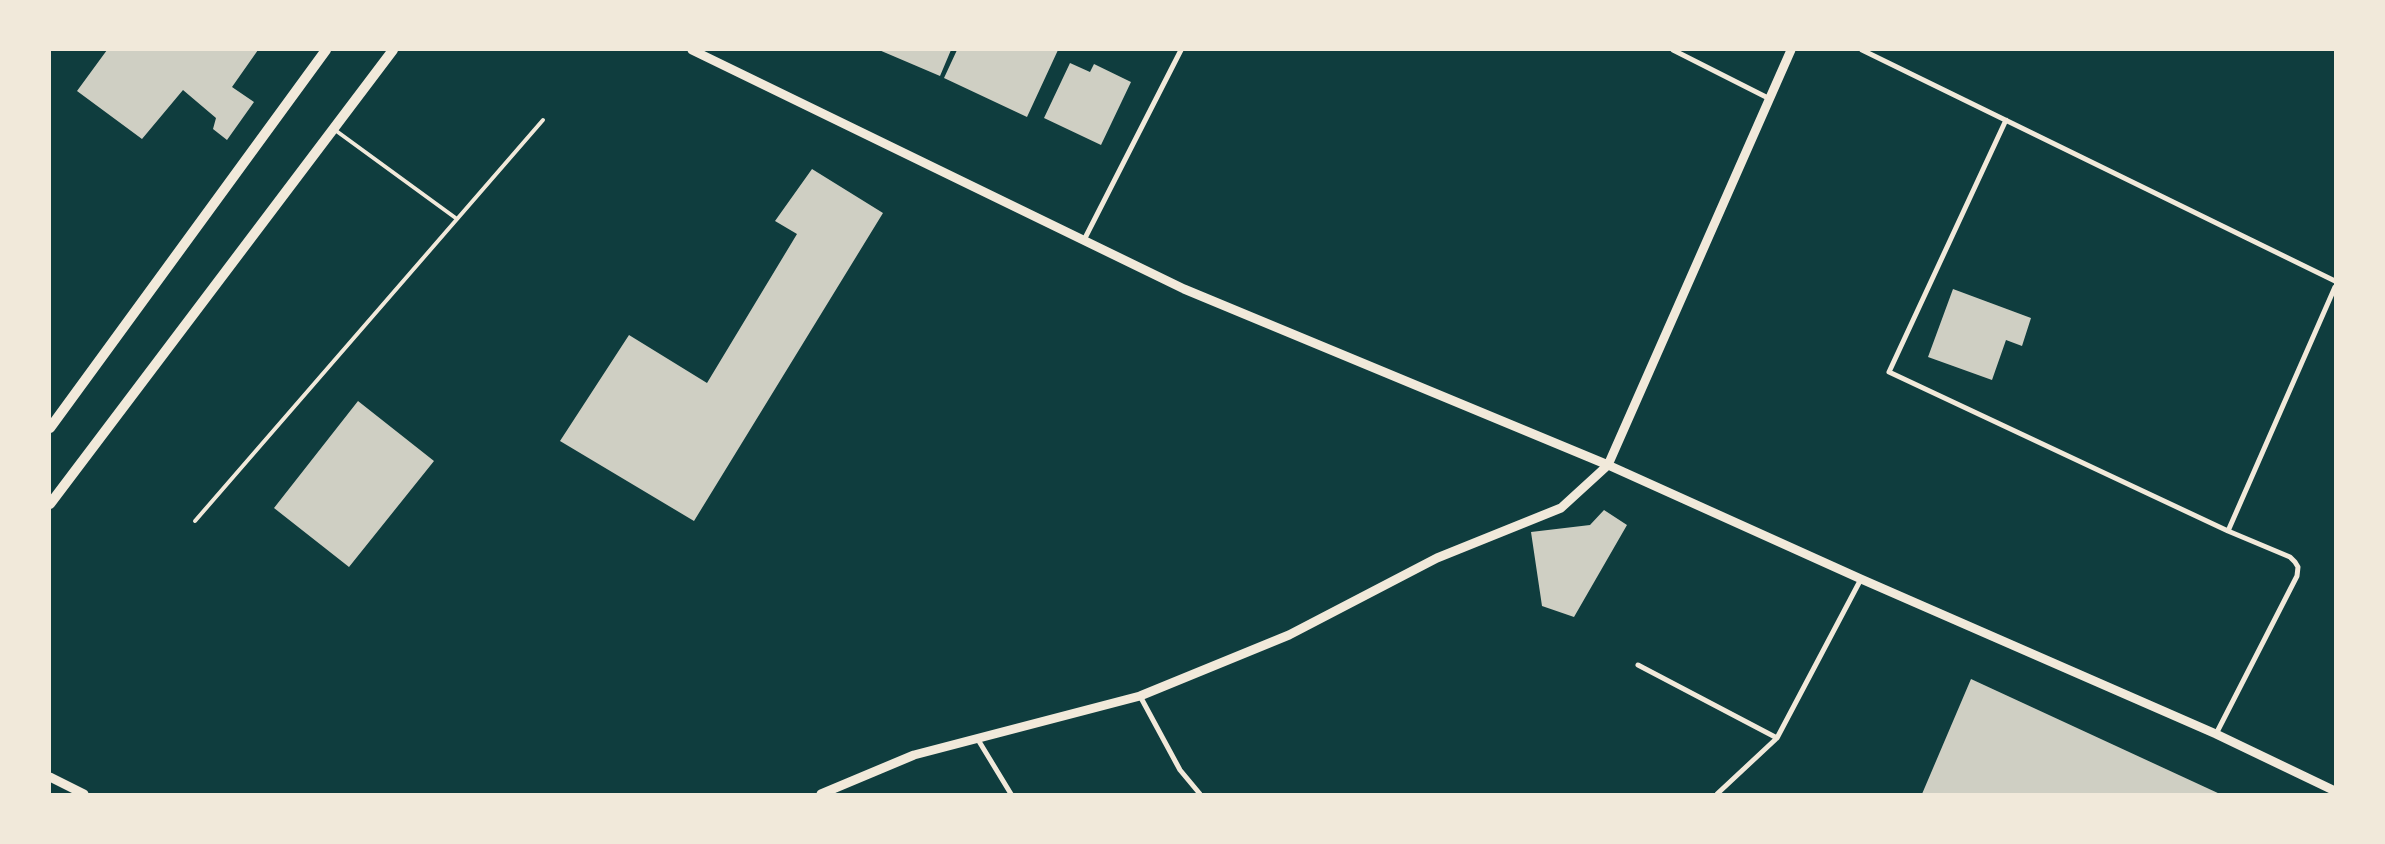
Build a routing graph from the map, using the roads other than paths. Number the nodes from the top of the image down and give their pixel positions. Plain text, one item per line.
1 (326, 50) edge
2 (393, 50) edge
3 (692, 50) edge
4 (1180, 50) edge
5 (1673, 50) edge
6 (1792, 50) edge
7 (1862, 50) edge
8 (1770, 99) junction
9 (543, 120) dead end
10 (2006, 120) junction
11 (333, 128) junction
12 (457, 219) junction
13 (1084, 240) junction
14 (2335, 281) edge
15 (2335, 286) edge
16 (50, 428) edge
17 (1608, 465) junction
18 (50, 504) edge
19 (195, 521) dead end
20 (2228, 531) junction
21 (1861, 579) junction
22 (1638, 665) dead end
23 (1140, 696) junction
24 (2216, 734) junction
25 (977, 738) junction
26 (1777, 738) junction
27 (50, 777) edge
28 (2335, 791) edge
29 (84, 794) edge
30 (821, 794) edge
31 (1011, 794) edge
32 (1200, 794) edge
33 (1717, 794) edge

1 - 16 main road
2 - 11 main road
3 - 13 street
4 - 13 street
5 - 8 street
6 - 8 street
7 - 10 street
8 - 17 street
9 - 12 lane
10 - 14 street
10 - 20 street
11 - 12 lane
11 - 18 main road
12 - 19 lane
13 - 17 street
15 - 20 street
17 - 21 street
17 - 23 street
20 - 24 street
21 - 24 street
21 - 26 street
22 - 26 street
23 - 25 street
23 - 32 street
24 - 28 street
25 - 30 street
25 - 31 street
26 - 33 street
27 - 29 street

